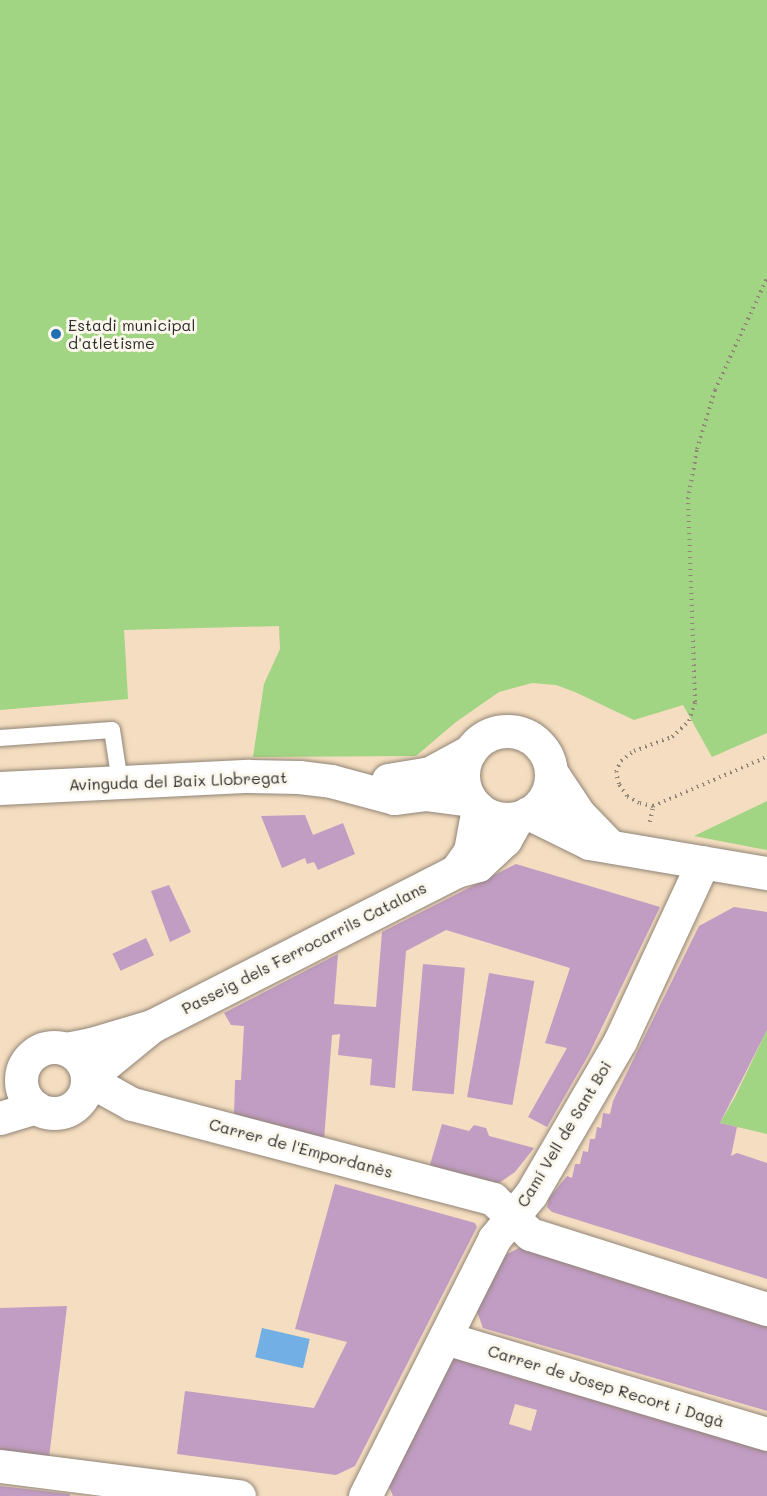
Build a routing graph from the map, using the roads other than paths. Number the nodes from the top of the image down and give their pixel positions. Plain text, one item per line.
1 (0, 738) edge
2 (470, 751) junction
3 (550, 772) junction
4 (120, 782) junction
5 (355, 786) junction
6 (0, 788) edge
7 (474, 804) junction
8 (522, 816) junction
9 (611, 848) junction
10 (703, 862) junction
11 (456, 871) junction
12 (767, 873) edge
13 (152, 1026) junction
14 (66, 1049) junction
15 (87, 1079) junction
16 (12, 1095) edge
17 (513, 1217) junction
18 (767, 1309) edge
19 (445, 1338) junction
20 (767, 1434) edge
21 (0, 1466) edge
22 (239, 1496) edge
23 (365, 1496) edge

1 - 4 lane
2 - 3 street
2 - 5 street, Avinguda del Baix Llobregat
2 - 7 street
3 - 8 street
3 - 9 street
4 - 5 street, Avinguda del Baix Llobregat
4 - 6 street, Avinguda del Baix Llobregat
5 - 7 street, Avinguda del Baix Llobregat
7 - 8 street
7 - 11 street
8 - 9 street
8 - 11 street, Passeig dels Ferrocarrils Catalans
9 - 10 street
10 - 12 street
10 - 17 street, Camí Vell de Sant Boi
11 - 13 street, Passeig dels Ferrocarrils Catalans
13 - 14 street, Passeig dels Ferrocarrils Catalans
13 - 15 street, Passeig dels Ferrocarrils Catalans
14 - 15 street
14 - 16 street
15 - 16 street
15 - 17 street, Carrer de l'Empordanès
17 - 18 street, Carrer de l'Empordanès
17 - 19 street, Camí Vell de Sant Boi
19 - 20 street, Carrer de Josep Recort i Dagà
19 - 23 street, Camí Vell de Sant Boi
21 - 22 street

